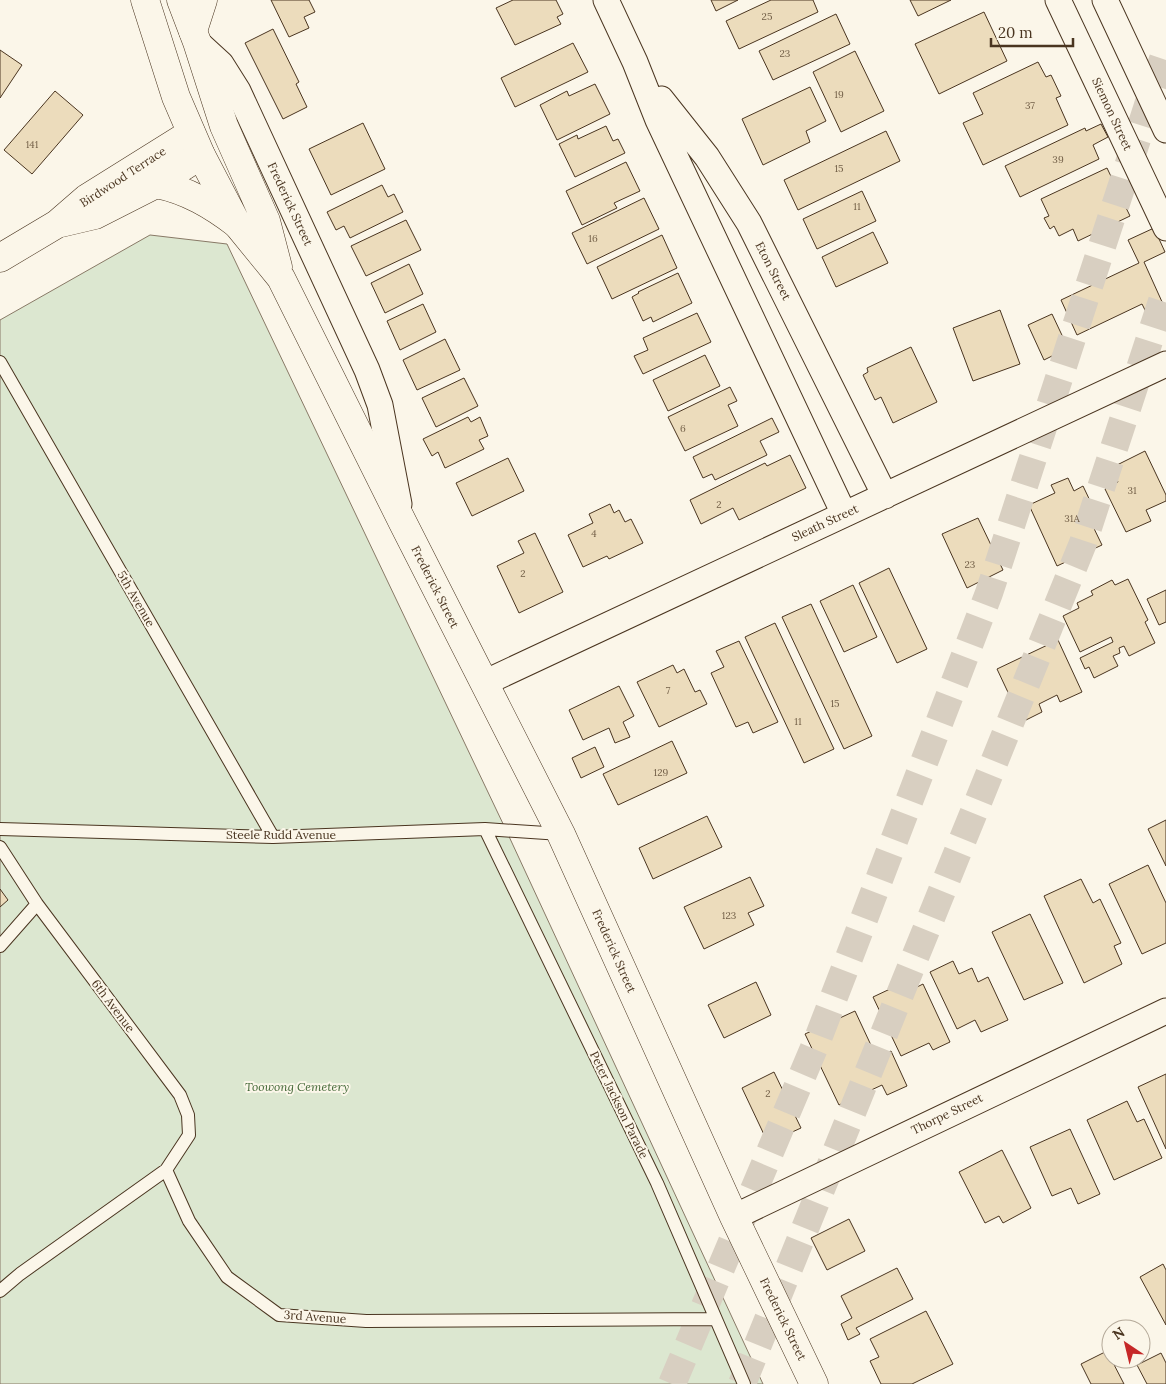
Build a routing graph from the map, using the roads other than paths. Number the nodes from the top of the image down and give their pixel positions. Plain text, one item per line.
1 (145, 0) edge
2 (169, 0) edge
3 (181, 0) edge
4 (202, 0) edge
5 (606, 0) edge
6 (1058, 0) edge
7 (1105, 0) edge
8 (157, 34) junction
9 (195, 36) junction
10 (636, 62) junction
11 (225, 128) junction
12 (1166, 130) edge
13 (196, 144) junction
14 (156, 184) junction
15 (57, 224) junction
16 (237, 224) junction
17 (1166, 228) edge
18 (0, 258) edge
19 (281, 278) junction
20 (0, 362) edge
21 (1166, 364) edge
22 (885, 496) junction
23 (844, 514) junction
24 (403, 523) junction
25 (484, 683) junction
26 (0, 828) edge
27 (485, 829) junction
28 (561, 834) junction
29 (273, 836) junction
30 (0, 847) edge
31 (37, 904) junction
32 (0, 946) edge
33 (1164, 1012) edge
34 (166, 1170) junction
35 (734, 1217) junction
36 (0, 1290) edge
37 (715, 1319) junction
38 (744, 1384) edge
39 (814, 1384) edge

1 - 8 main road, Frederick Street
2 - 8 main road
3 - 9 main road, Frederick Street
4 - 9 main road
5 - 10 street, Eton Street
6 - 17 street, Siemon Street
7 - 12 street
8 - 9 main road
8 - 13 main road, Frederick Street
9 - 11 main road, Frederick Street
9 - 24 street, Frederick Street
10 - 22 street, Eton Street
10 - 23 street, Eton Street
11 - 13 main road
11 - 19 main road, Frederick Street
13 - 14 main road, Birdwood Terrace
13 - 15 main road, Birdwood Terrace
13 - 16 main road, Frederick Street
14 - 15 main road, Birdwood Terrace
14 - 16 main road
15 - 18 main road, Birdwood Terrace
16 - 19 main road, Frederick Street
19 - 24 main road, Frederick Street
20 - 29 lane, 5th Avenue
21 - 22 street, Sleath Street
22 - 23 street, Sleath Street
23 - 25 street, Sleath Street
24 - 25 main road, Frederick Street
25 - 28 main road, Frederick Street
26 - 29 lane, Steele Rudd Avenue
27 - 28 lane, Steele Rudd Avenue
27 - 29 lane, Steele Rudd Avenue
27 - 37 lane, Peter Jackson Parade
28 - 35 main road, Frederick Street
30 - 31 lane, 6th Avenue
31 - 32 lane
31 - 34 lane, 6th Avenue
33 - 35 street, Thorpe Street
34 - 36 lane
34 - 37 lane, 3rd Avenue
35 - 39 main road, Frederick Street
37 - 38 lane, Peter Jackson Parade

